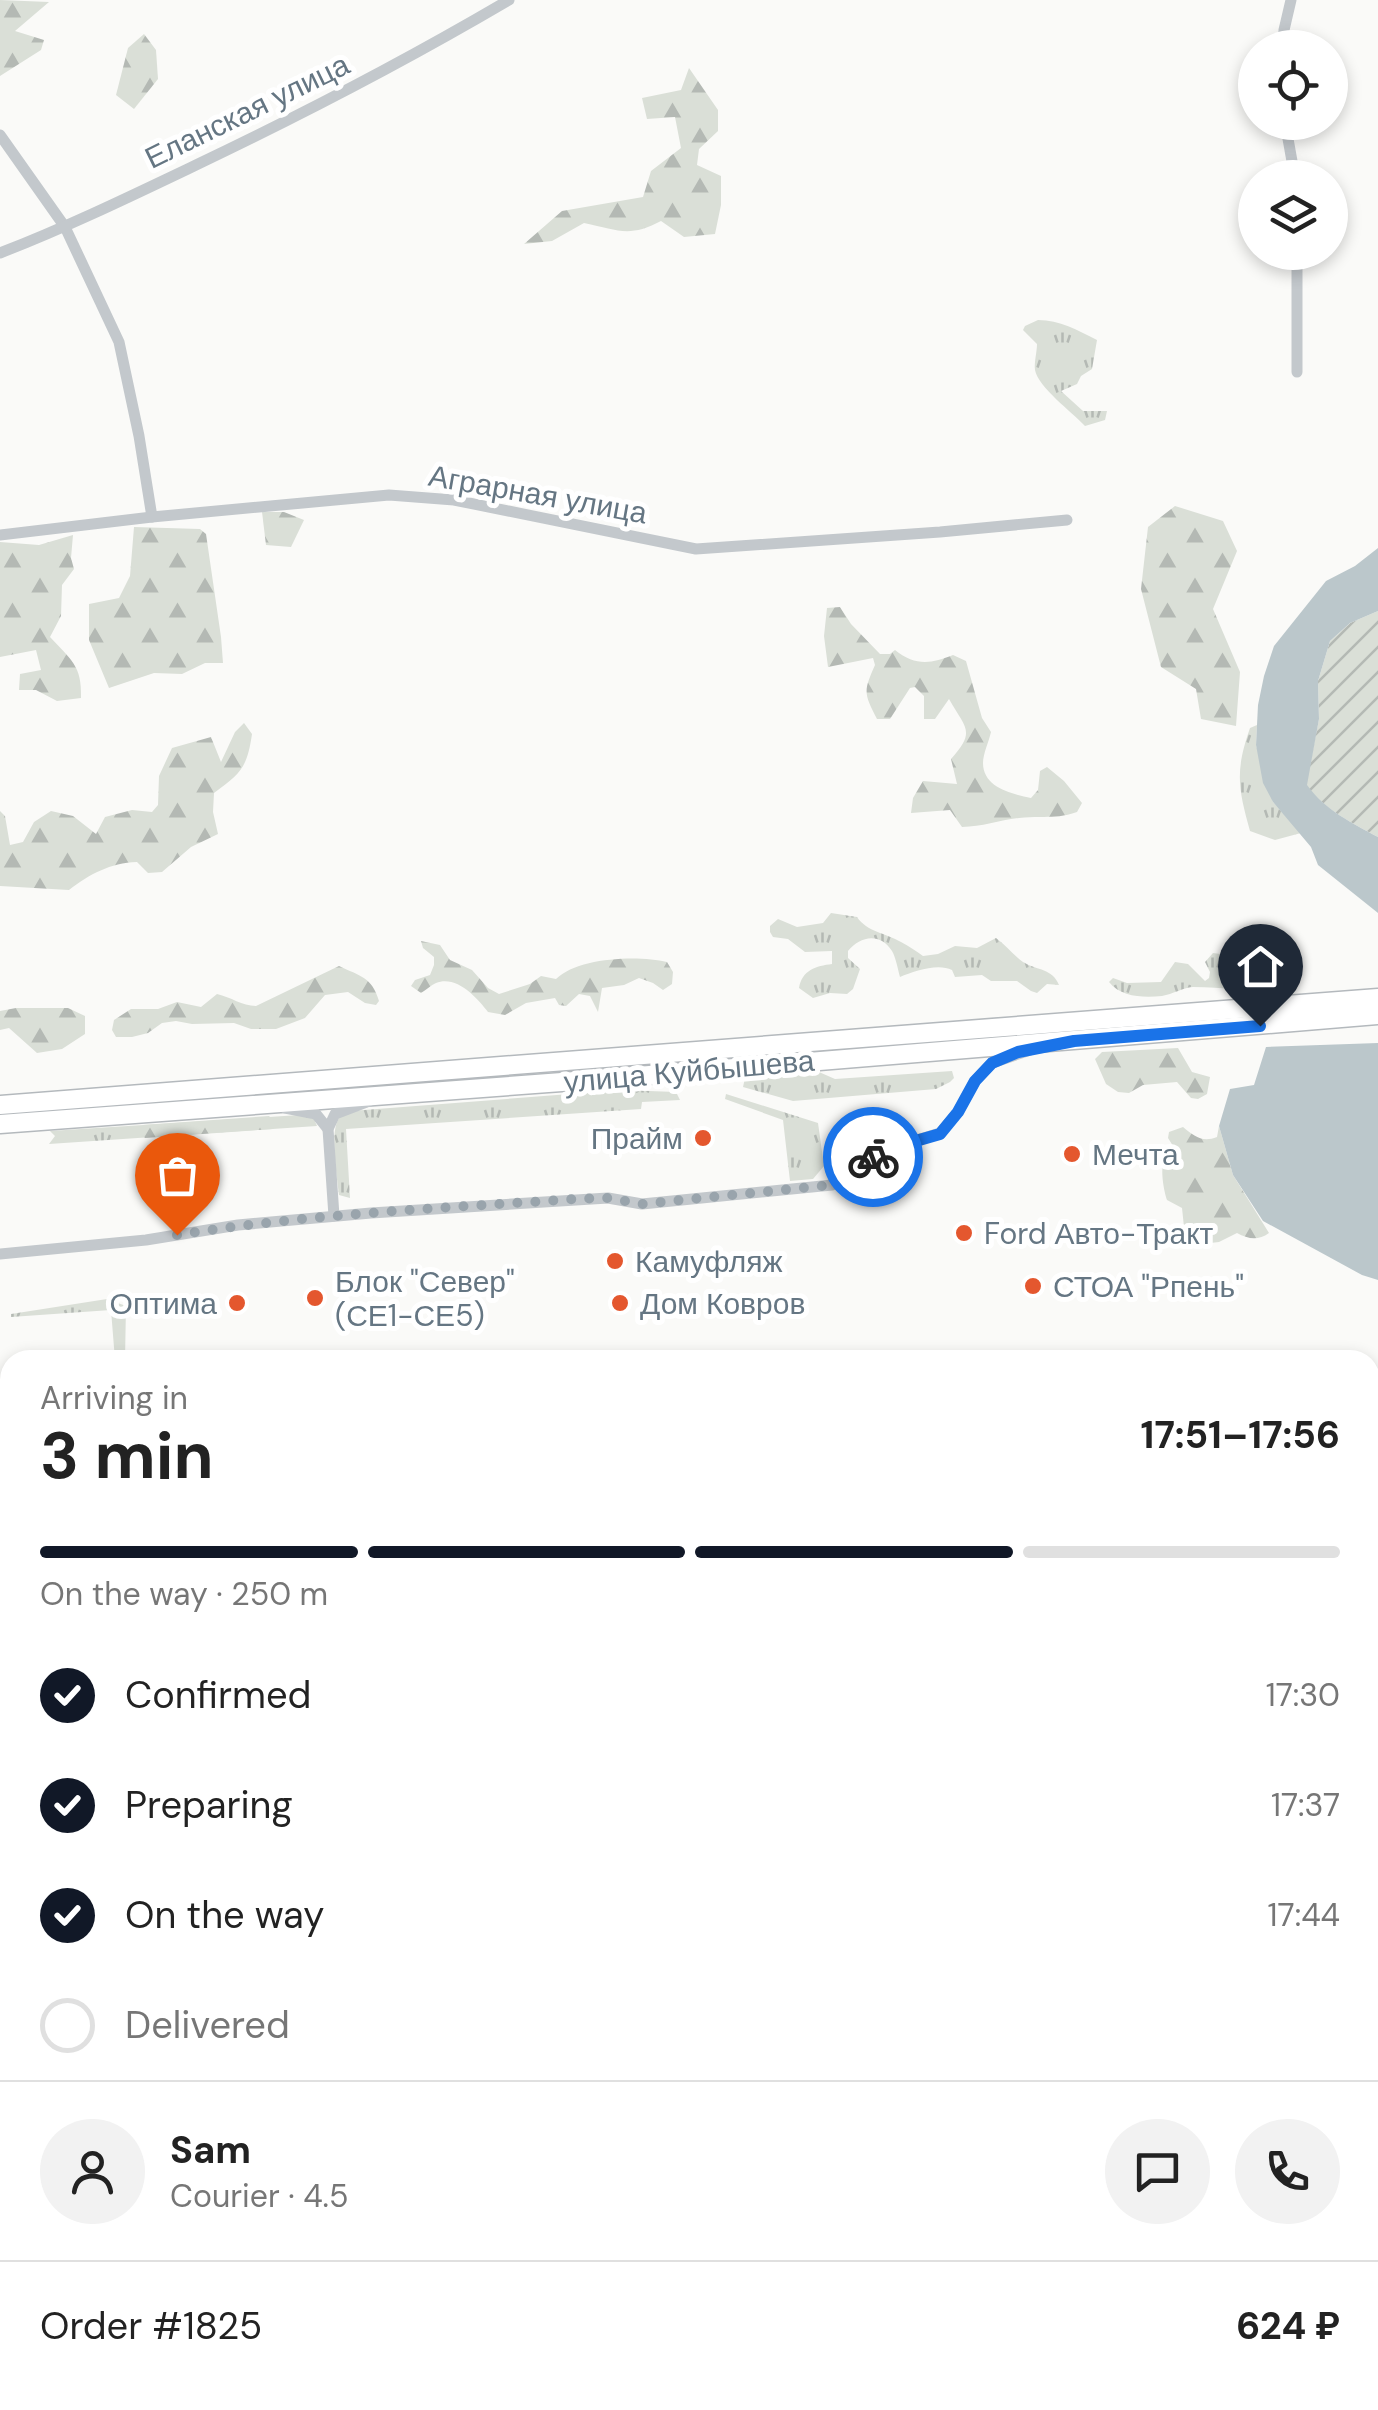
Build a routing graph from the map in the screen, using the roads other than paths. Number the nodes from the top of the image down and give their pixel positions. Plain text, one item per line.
1 (509, 0) edge
2 (1291, 0) edge
3 (1284, 30) edge
4 (0, 135) edge
5 (65, 227) junction
6 (0, 254) edge
7 (1297, 270) edge
8 (1297, 372) dead end
9 (152, 517) junction
10 (1066, 520) dead end
11 (0, 535) edge
12 (1378, 998) edge
13 (1378, 1015) edge
14 (1074, 1041) junction
15 (411, 1092) junction
16 (0, 1105) edge
17 (249, 1105) junction
18 (0, 1124) edge
19 (328, 1130) junction
20 (334, 1216) junction
21 (0, 1254) edge

1 - 5 street, Еланская улица
2 - 3 street
4 - 5 street
5 - 6 street, Еланская улица
5 - 9 street
7 - 8 street
9 - 10 street, Аграрная улица
9 - 11 street, Аграрная улица
12 - 16 highway, улица Куйбышева
13 - 14 highway, улица Куйбышева
14 - 15 highway, улица Куйбышева
14 - 20 street
15 - 17 highway, улица Куйбышева
15 - 19 street
17 - 18 highway, улица Куйбышева
17 - 19 street
19 - 20 street
20 - 21 street

